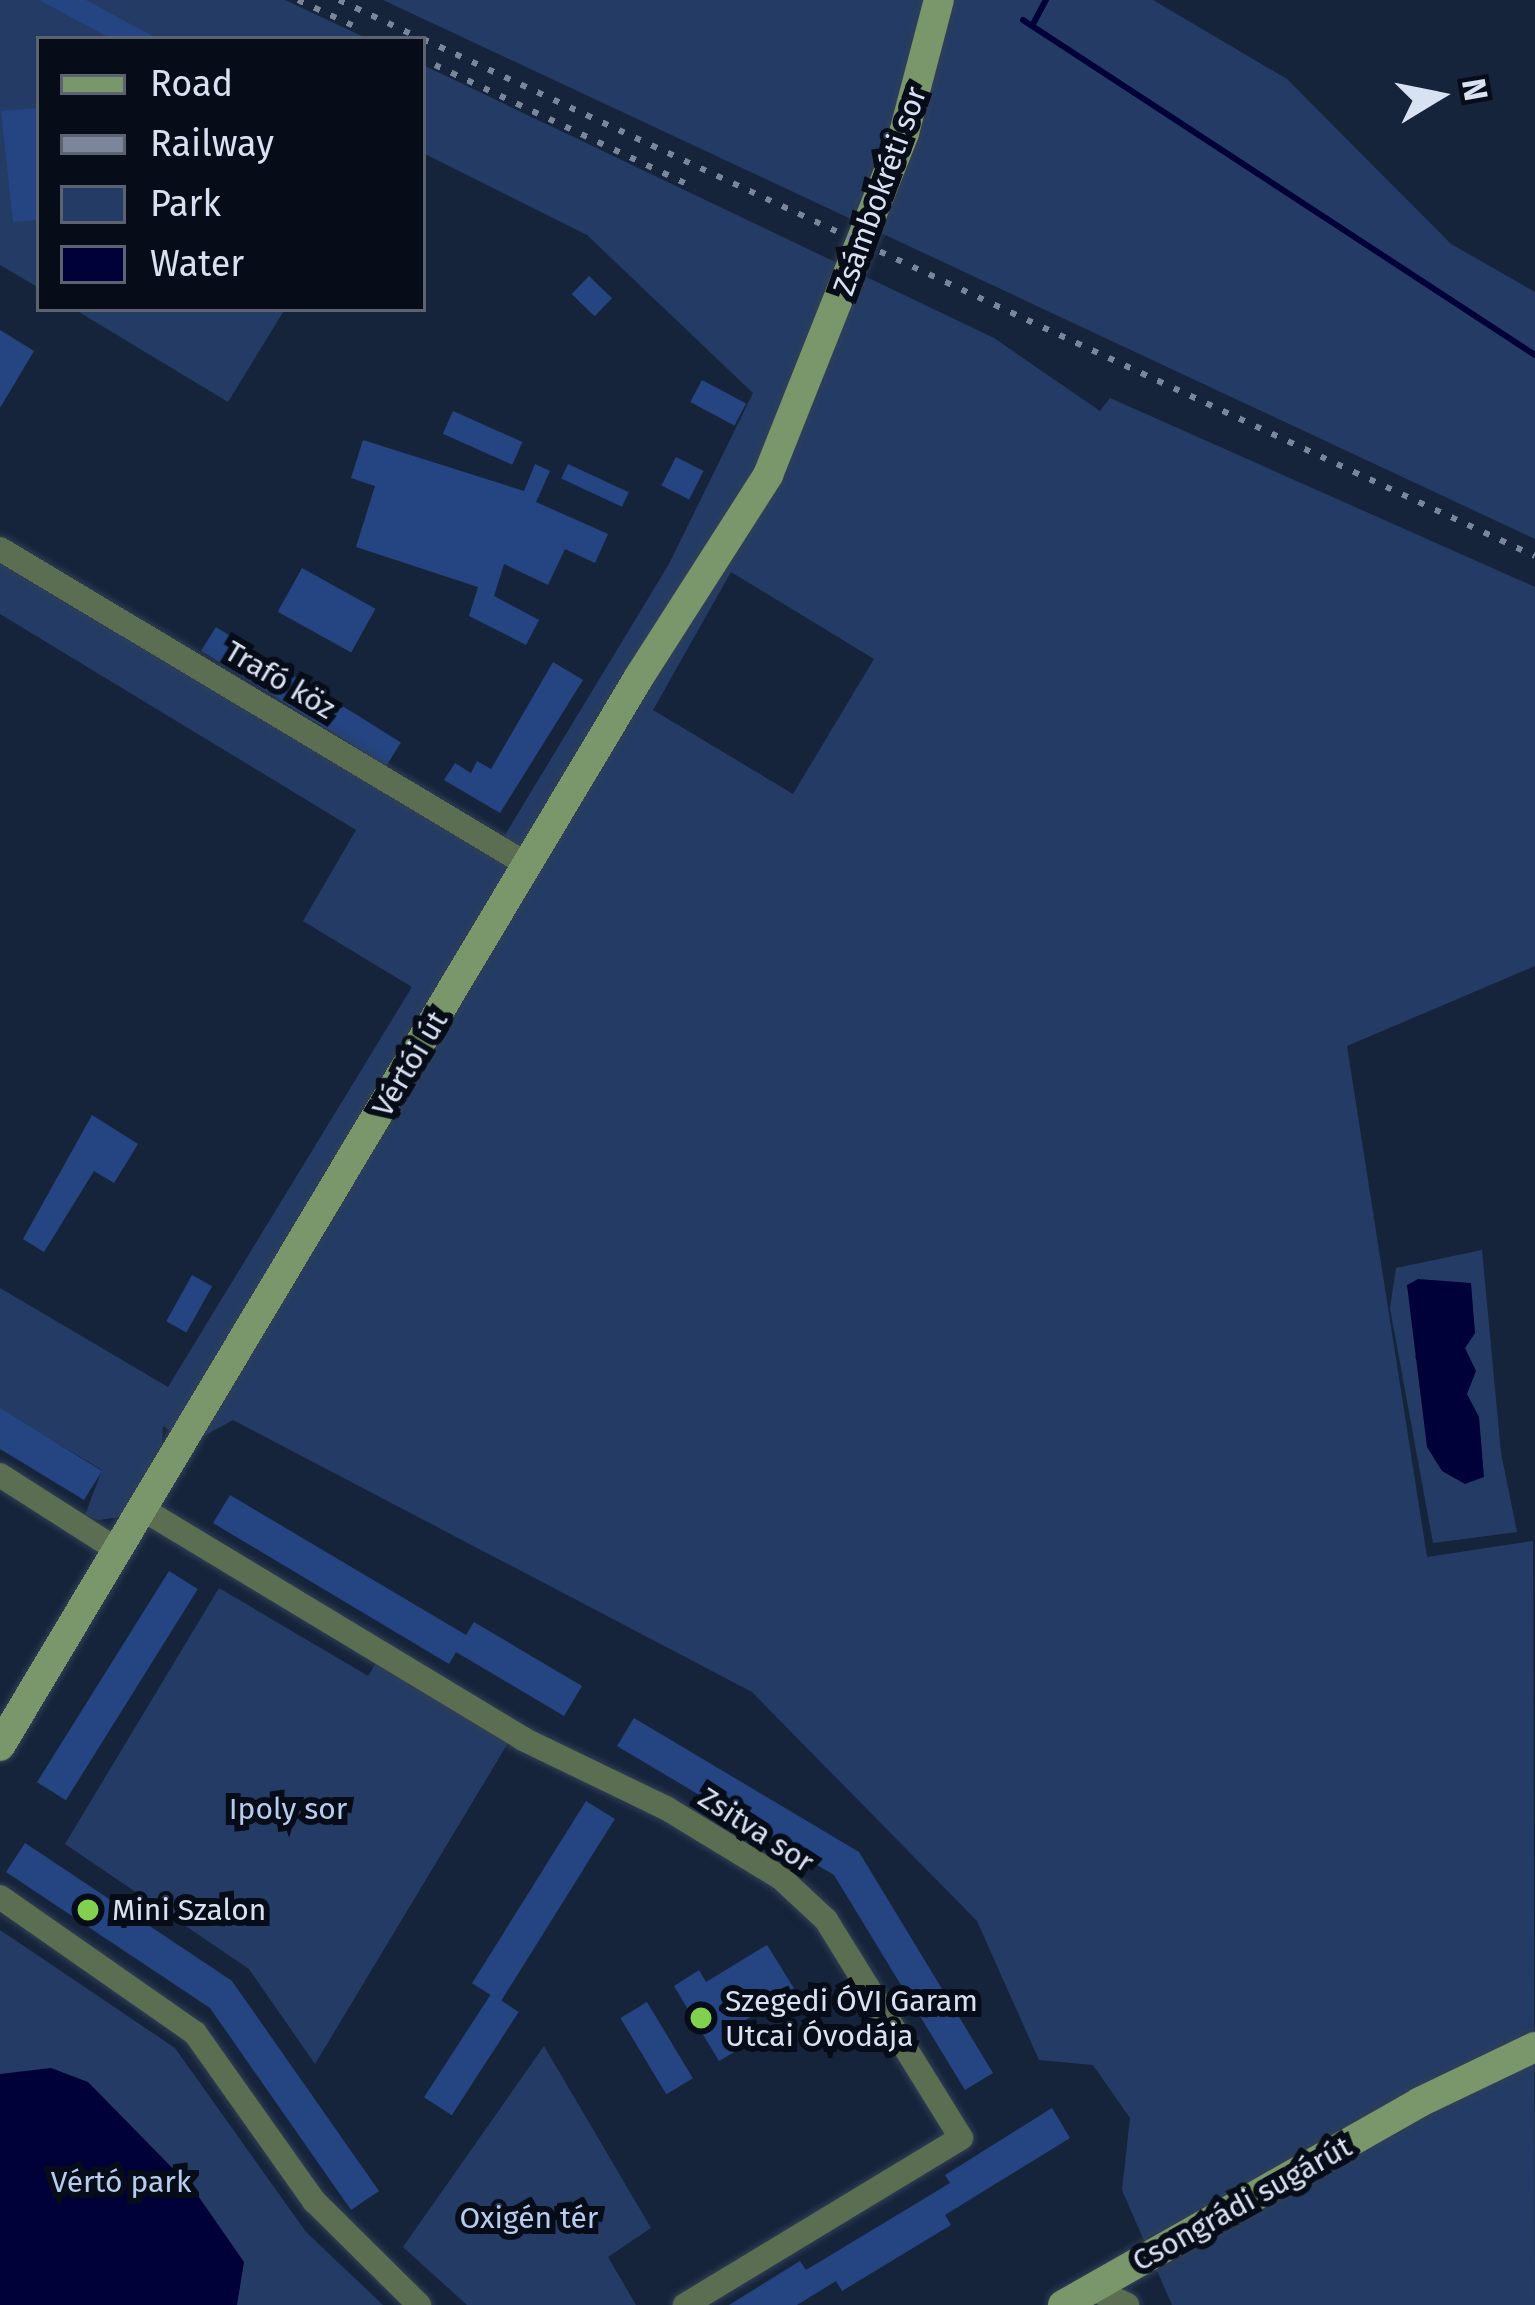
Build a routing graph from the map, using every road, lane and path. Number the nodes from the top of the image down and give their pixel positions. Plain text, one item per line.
1 (939, 0) edge
2 (810, 378) joint
3 (0, 549) edge
4 (528, 865) junction
5 (0, 1475) edge
6 (144, 1510) junction
7 (119, 1551) junction
8 (0, 1746) edge
9 (0, 1897) edge
10 (1535, 2047) edge
11 (1091, 2288) junction
12 (418, 2305) edge
13 (685, 2305) edge
14 (1064, 2305) edge
15 (1127, 2305) edge

1 - 2 street, Zsámbokréti sor
2 - 4 street, Vértói út
3 - 4 street, Trafó köz
4 - 6 street, Vértói út
5 - 7 street
6 - 7 street, Vértói út
6 - 13 street, Zsitva sor
7 - 8 street, Vértói út
9 - 12 street
10 - 11 street, Csongrádi sugárút
11 - 14 street, Csongrádi sugárút
11 - 15 street

